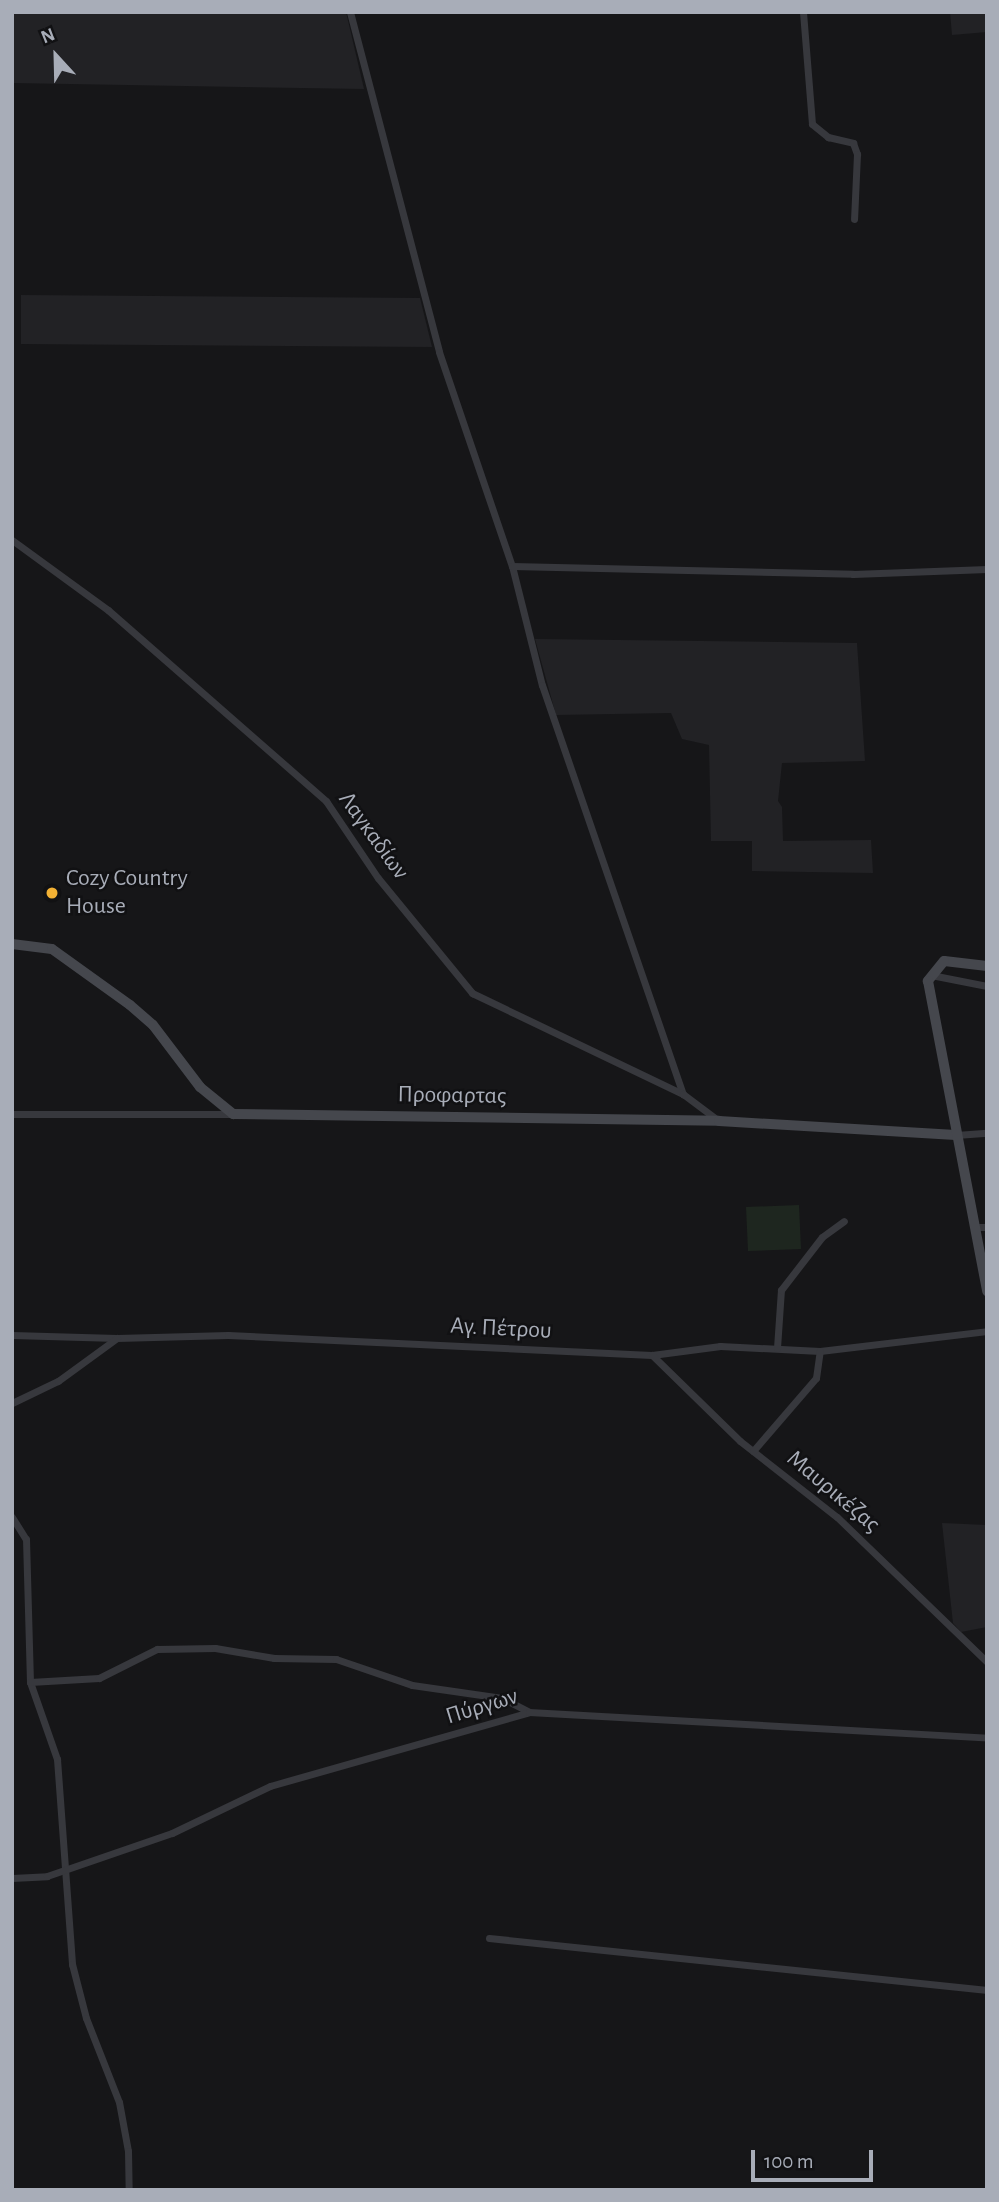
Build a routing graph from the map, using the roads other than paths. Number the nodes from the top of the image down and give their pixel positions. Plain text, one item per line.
1 (350, 12) edge
2 (803, 12) edge
3 (854, 219) dead end
4 (12, 540) edge
5 (512, 566) junction
6 (987, 569) edge
7 (12, 944) edge
8 (987, 966) edge
9 (930, 975) junction
10 (987, 986) edge
11 (682, 1094) junction
12 (12, 1114) edge
13 (233, 1114) junction
14 (719, 1121) junction
15 (987, 1133) edge
16 (956, 1135) junction
17 (844, 1221) dead end
18 (974, 1227) junction
19 (987, 1227) edge
20 (987, 1291) edge
21 (987, 1331) edge
22 (12, 1335) edge
23 (117, 1338) junction
24 (777, 1348) junction
25 (820, 1351) junction
26 (652, 1355) junction
27 (12, 1403) edge
28 (753, 1451) junction
29 (12, 1517) edge
30 (987, 1662) edge
31 (30, 1682) junction
32 (529, 1712) junction
33 (987, 1738) edge
34 (67, 1869) junction
35 (12, 1878) edge
36 (489, 1938) dead end
37 (987, 1990) edge
38 (129, 2190) edge

1 - 5 street
2 - 3 street
4 - 11 street, Λαγκαδίων
5 - 6 street
5 - 11 street
7 - 13 street
8 - 9 street
9 - 10 street
9 - 16 street
11 - 14 street, Λαγκαδίων
12 - 13 street
13 - 14 street, Προφαρτας
14 - 16 street, Προφαρτας
15 - 16 street
16 - 18 street
17 - 24 street
18 - 19 street
18 - 20 street
21 - 25 street, Αγ. Πέτρου
22 - 23 street, Αγ. Πέτρου
23 - 26 street, Αγ. Πέτρου
23 - 27 street
24 - 25 street, Αγ. Πέτρου
24 - 26 street, Αγ. Πέτρου
25 - 28 street
26 - 28 street, Μαυρικέζας
28 - 30 street, Μαυρικέζας
29 - 31 street
31 - 32 street
31 - 34 street
32 - 33 street, Πύργων
32 - 34 street, Πύργων
34 - 35 street, Πύργων
34 - 38 street
36 - 37 street

